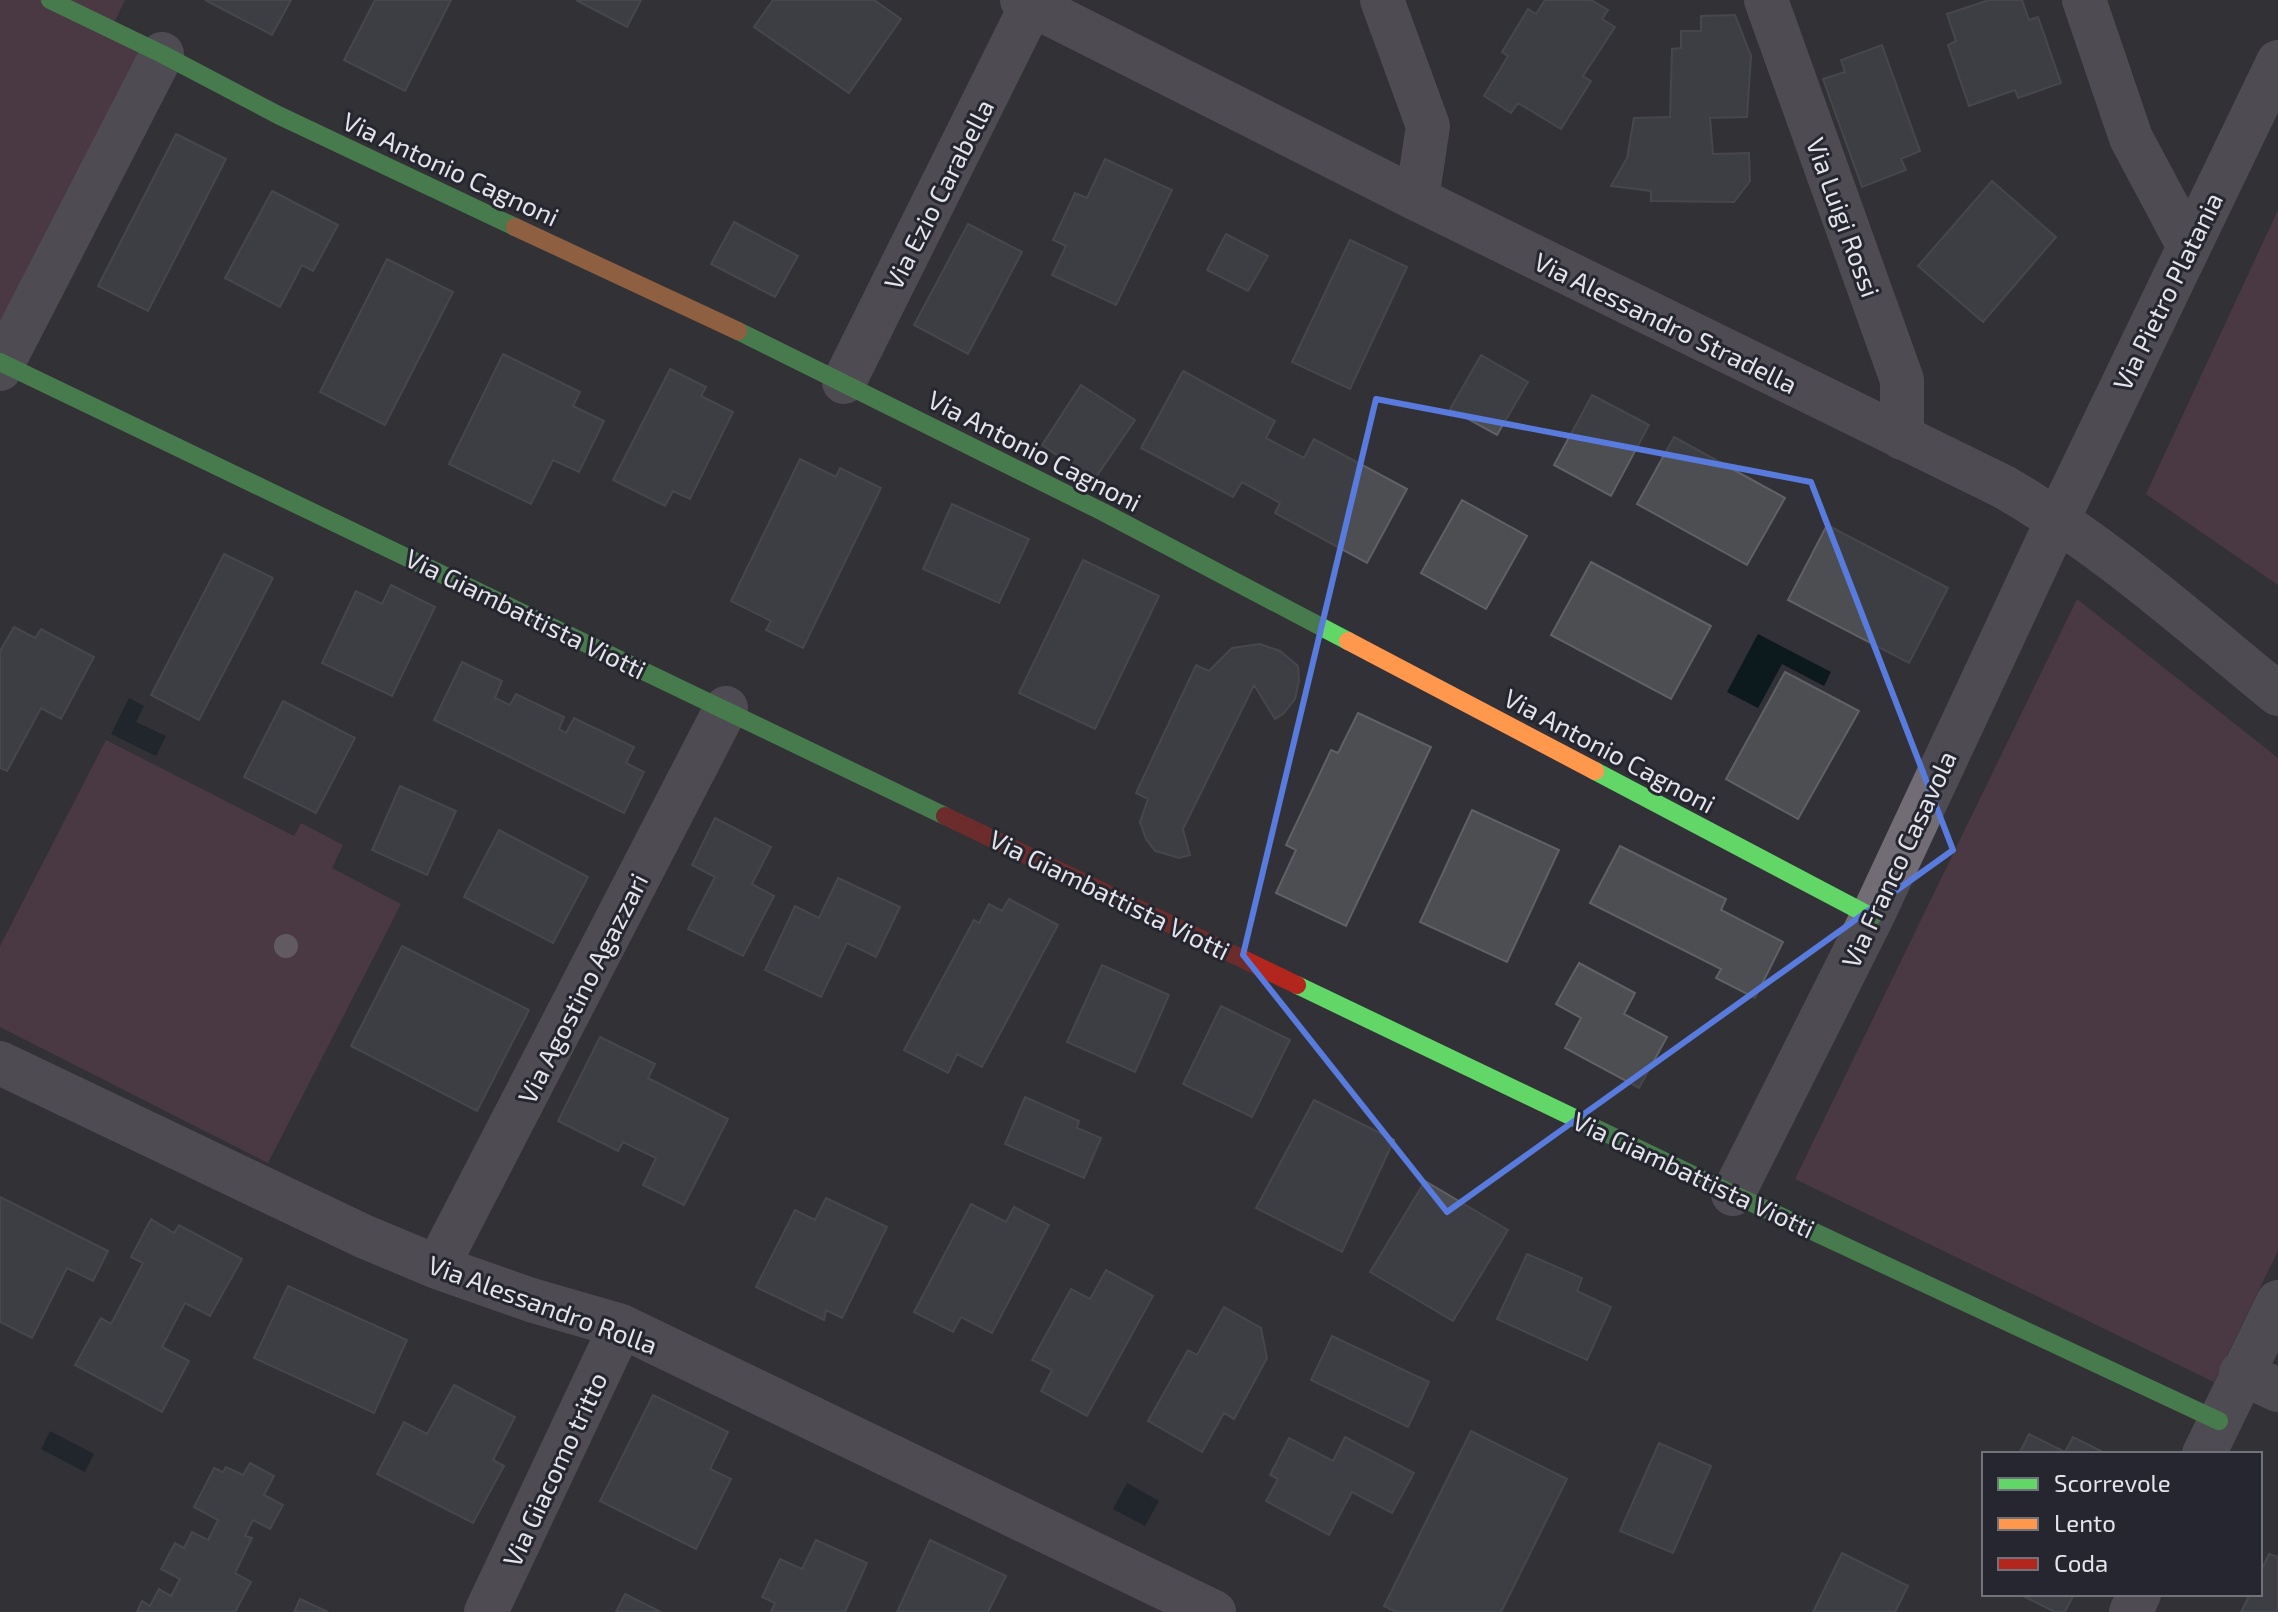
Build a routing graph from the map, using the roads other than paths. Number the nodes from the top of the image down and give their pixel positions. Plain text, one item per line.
1 (50, 0) edge
2 (1382, 0) edge
3 (1766, 0) edge
4 (2084, 0) edge
5 (1030, 2) edge
6 (162, 54) junction
7 (2278, 62) edge
8 (1417, 199) junction
9 (2188, 245) junction
10 (1, 365) edge
11 (844, 382) junction
12 (1902, 438) junction
13 (2057, 521) junction
14 (2278, 694) edge
15 (726, 708) junction
16 (1872, 917) junction
17 (0, 1063) edge
18 (1733, 1194) junction
19 (437, 1267) junction
20 (2278, 1302) edge
21 (621, 1326) junction
22 (2260, 1381) edge
23 (2212, 1437) edge
24 (486, 1612) edge
25 (1214, 1612) edge

1 - 6 street, Via Antonio Cagnoni
2 - 8 street
3 - 12 street, Via Luigi Rossi
4 - 9 street
5 - 8 street, Via Alessandro Stradella
5 - 11 street, Via Ezio Carabella
6 - 10 street
6 - 11 street, Via Antonio Cagnoni
7 - 9 street, Via Pietro Platania
8 - 12 street, Via Alessandro Stradella
9 - 13 street, Via Pietro Platania
10 - 15 street, Via Giambattista Viotti
11 - 16 street, Via Antonio Cagnoni
12 - 13 street, Via Alessandro Stradella
13 - 14 street, Via Alessandro Stradella
13 - 16 street, Via Franco Casavola
15 - 18 street, Via Giambattista Viotti
15 - 19 street, Via Agostino Agazzari
16 - 18 street, Via Franco Casavola
17 - 19 street, Via Alessandro Rolla
18 - 23 street, Via Giambattista Viotti
19 - 21 street, Via Alessandro Rolla
20 - 22 street
21 - 24 street, Via Giacomo tritto
21 - 25 street, Via Alessandro Rolla
22 - 23 street

